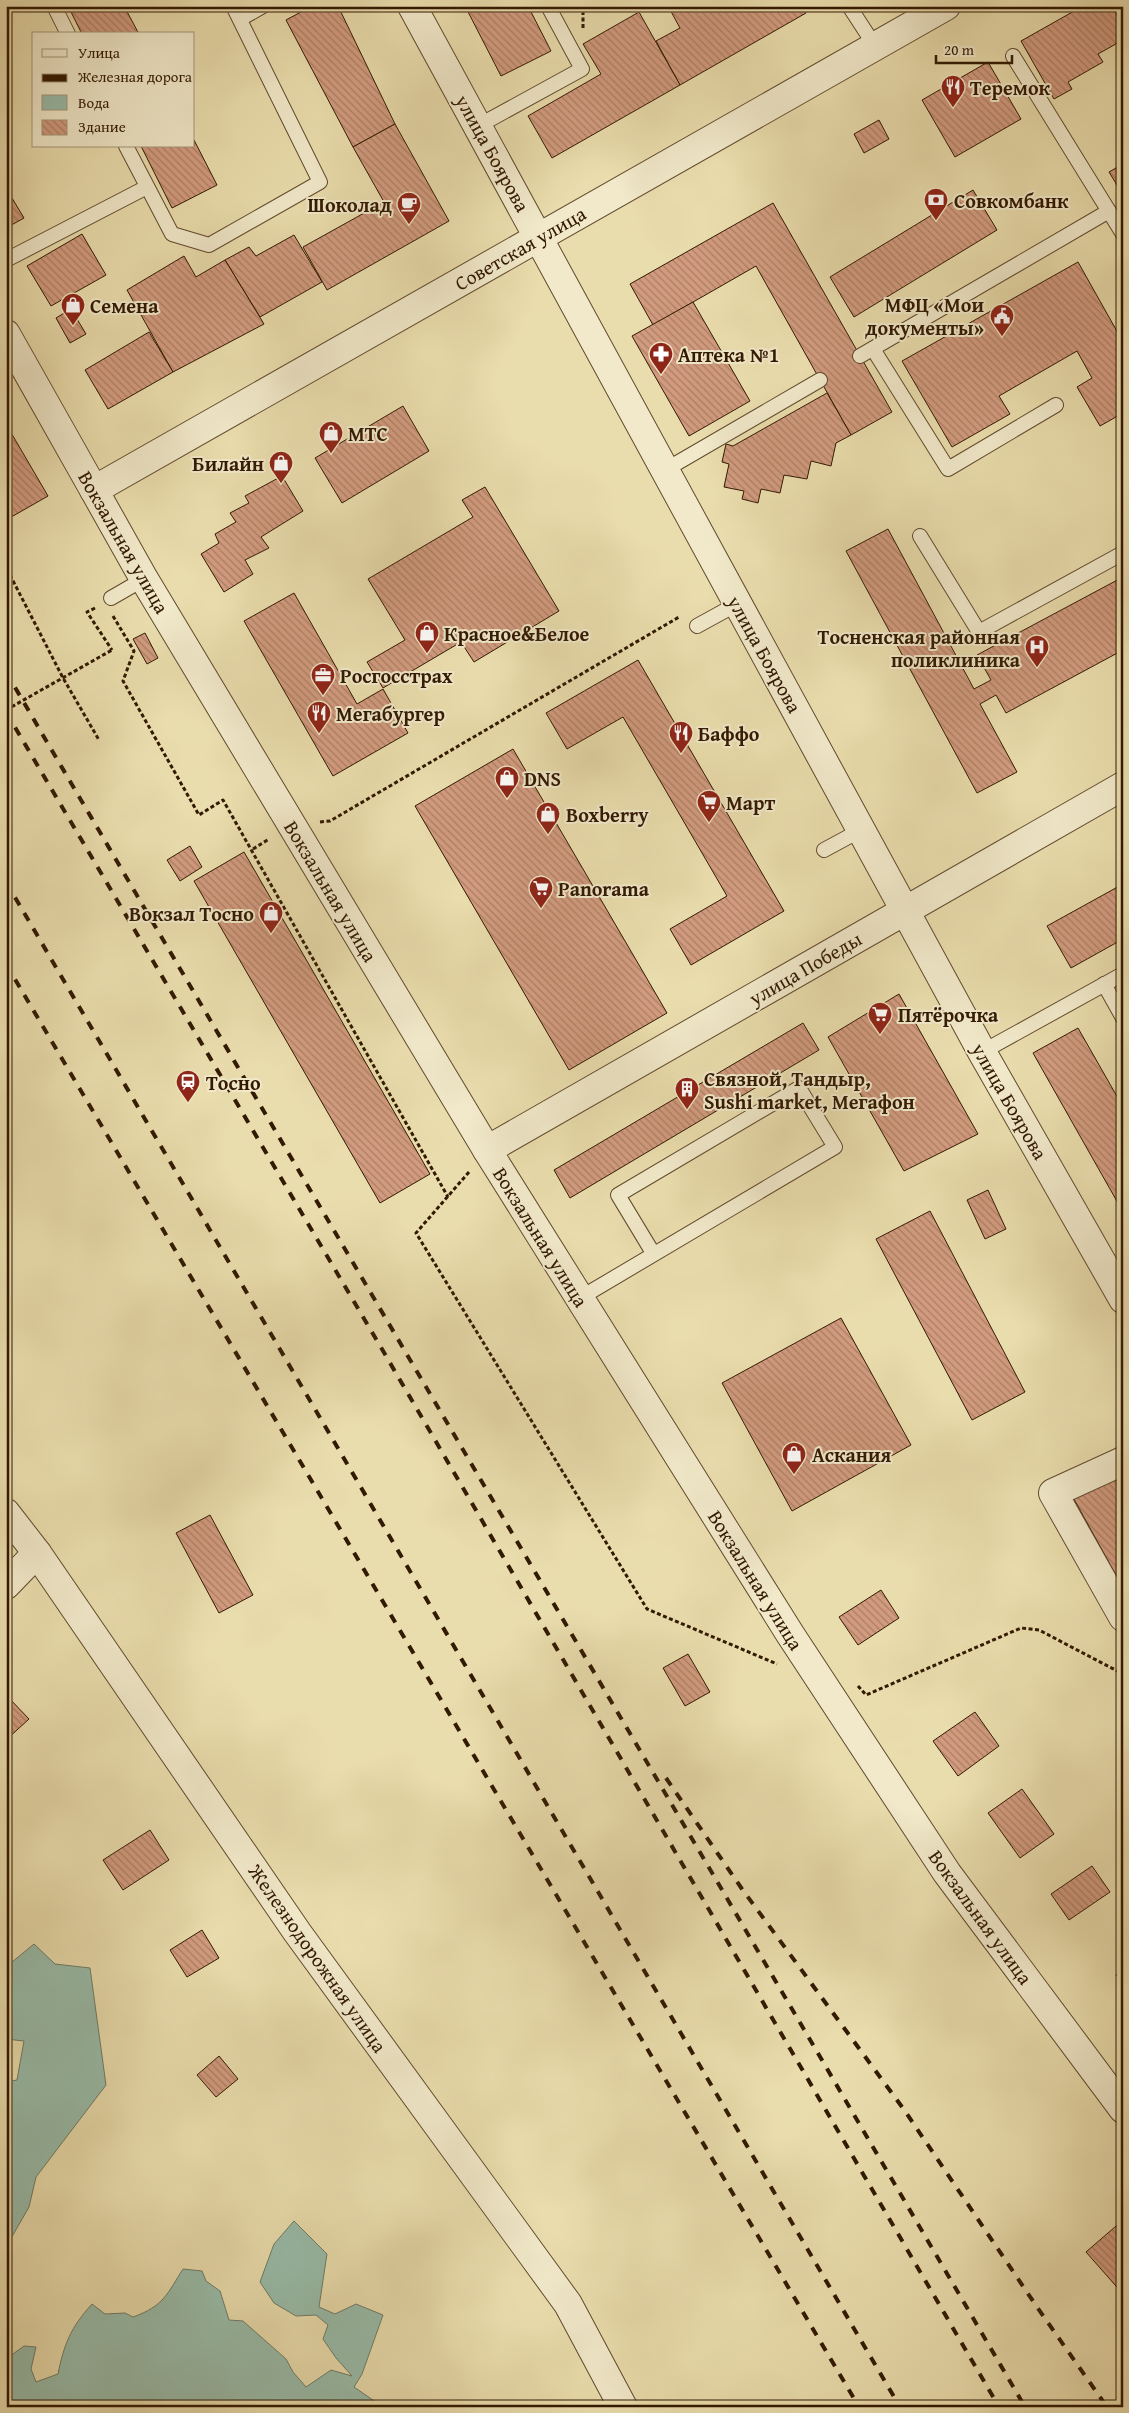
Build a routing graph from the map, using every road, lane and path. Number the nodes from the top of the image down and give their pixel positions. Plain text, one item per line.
1 (54, 6) edge
2 (233, 6) edge
3 (263, 6) edge
4 (412, 6) edge
5 (548, 6) edge
6 (849, 6) edge
7 (946, 6) edge
8 (240, 19) junction
9 (67, 32) edge
10 (875, 46) junction
11 (1013, 56) dead end
12 (478, 126) junction
13 (127, 148) edge
14 (147, 186) junction
15 (1109, 211) junction
16 (1123, 234) edge
17 (539, 238) junction
18 (6, 260) edge
19 (6, 334) edge
20 (873, 348) junction
21 (860, 356) dead end
22 (820, 380) dead end
23 (1056, 405) dead end
24 (665, 470) junction
25 (94, 490) junction
26 (920, 536) dead end
27 (1123, 553) edge
28 (10, 575) dead end
29 (144, 579) junction
30 (110, 604) joint
31 (737, 604) junction
32 (87, 612) dead end
33 (687, 612) dead end
34 (697, 626) dead end
35 (64, 678) junction
36 (6, 710) edge
37 (99, 740) dead end
38 (1123, 786) edge
39 (290, 824) junction
40 (861, 830) junction
41 (253, 849) junction
42 (824, 850) dead end
43 (905, 910) junction
44 (1123, 974) edge
45 (1104, 984) junction
46 (1123, 1018) edge
47 (982, 1052) junction
48 (487, 1150) junction
49 (448, 1197) dead end
50 (653, 1253) junction
51 (580, 1298) junction
52 (1123, 1299) edge
53 (1123, 1461) edge
54 (6, 1513) edge
55 (37, 1553) junction
56 (6, 1585) edge
57 (1123, 1617) edge
58 (1123, 2109) edge
59 (623, 2407) edge

1 - 9 lane
2 - 8 lane
3 - 8 lane
4 - 12 street, улица Боярова
5 - 12 lane
6 - 10 lane
7 - 10 street, Советская улица
8 - 14 lane
10 - 17 street, Советская улица
11 - 15 lane
12 - 17 street, улица Боярова
13 - 14 lane
14 - 18 lane
15 - 16 lane
15 - 20 lane
17 - 24 street, улица Боярова
17 - 25 street, Советская улица
19 - 25 street, Вокзальная улица
20 - 21 lane
20 - 23 lane
22 - 24 lane
24 - 31 street, улица Боярова
25 - 29 street, Вокзальная улица
26 - 27 lane
28 - 35 path
29 - 30 lane
29 - 39 street, Вокзальная улица
30 - 41 path
31 - 34 lane
31 - 40 street, улица Боярова
32 - 35 path, bridge
33 - 39 path
35 - 36 path, bridge
35 - 37 path
38 - 43 street, улица Победы
39 - 41 path
39 - 48 street, Вокзальная улица
40 - 42 lane
40 - 43 street, улица Боярова
41 - 49 path
43 - 47 street, улица Боярова
43 - 48 street, улица Победы
44 - 45 lane
45 - 46 lane
45 - 47 lane
47 - 52 street, улица Боярова
48 - 51 street, Вокзальная улица
50 - 50 lane
50 - 51 lane
51 - 58 street, Вокзальная улица
53 - 57 street
54 - 55 street, Железнодорожная улица
55 - 56 street
55 - 59 street, Железнодорожная улица

